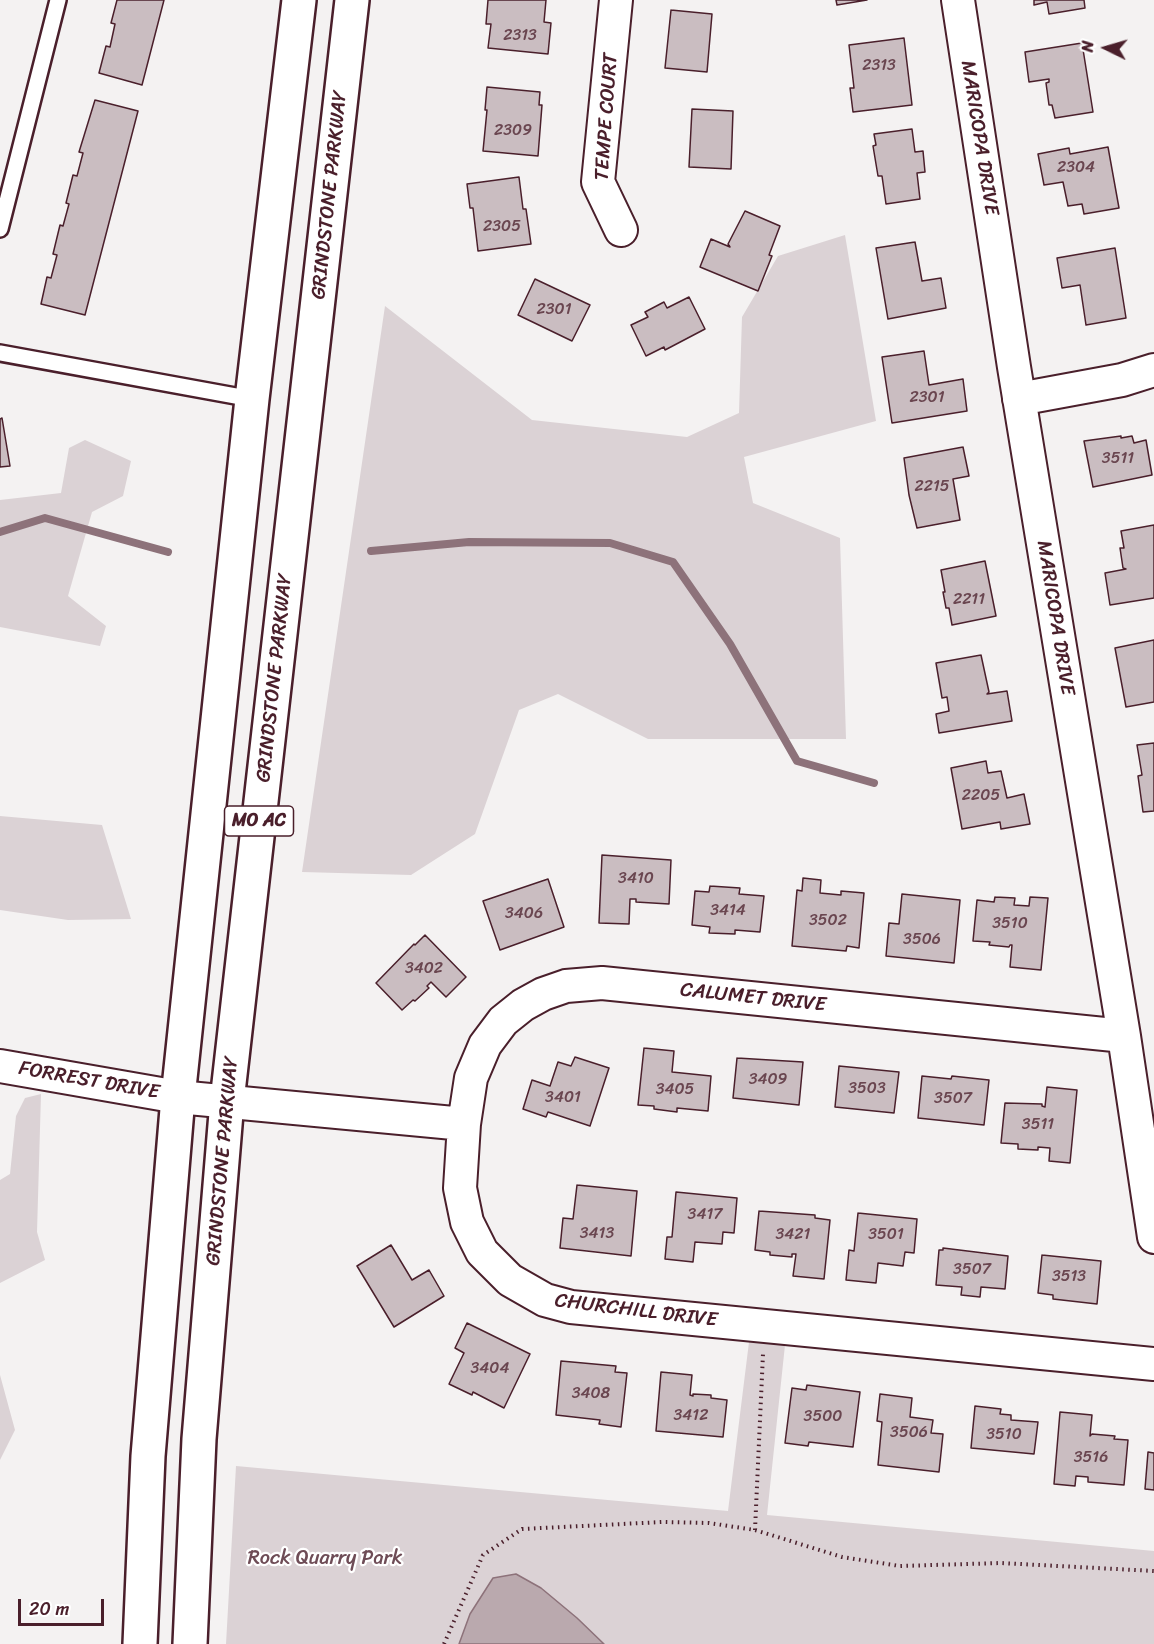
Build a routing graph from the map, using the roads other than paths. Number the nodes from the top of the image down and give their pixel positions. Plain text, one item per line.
1 (58, 0) edge
2 (299, 0) edge
3 (352, 0) edge
4 (616, 0) edge
5 (958, 0) edge
6 (0, 229) edge
7 (621, 230) dead end
8 (0, 353) edge
9 (1154, 370) edge
10 (252, 399) junction
11 (1019, 399) junction
12 (1124, 1036) junction
13 (0, 1066) edge
14 (178, 1097) junction
15 (227, 1101) junction
16 (464, 1124) junction
17 (1154, 1237) edge
18 (1154, 1364) edge
19 (140, 1644) edge
20 (190, 1644) edge

1 - 6 lane
2 - 10 main road, MO AC
3 - 15 main road, GRINDSTONE PARKWAY / MO AC
4 - 7 street, TEMPE COURT
5 - 11 street, MARICOPA DRIVE
8 - 10 lane
9 - 11 street
10 - 14 main road, MO AC
11 - 12 street, MARICOPA DRIVE
12 - 16 street, CALUMET DRIVE
12 - 17 street, MARICOPA DRIVE
13 - 14 street, FORREST DRIVE
14 - 15 street
14 - 19 main road, MO AC
15 - 16 street
15 - 20 main road, GRINDSTONE PARKWAY / MO AC
16 - 18 street, CHURCHILL DRIVE

